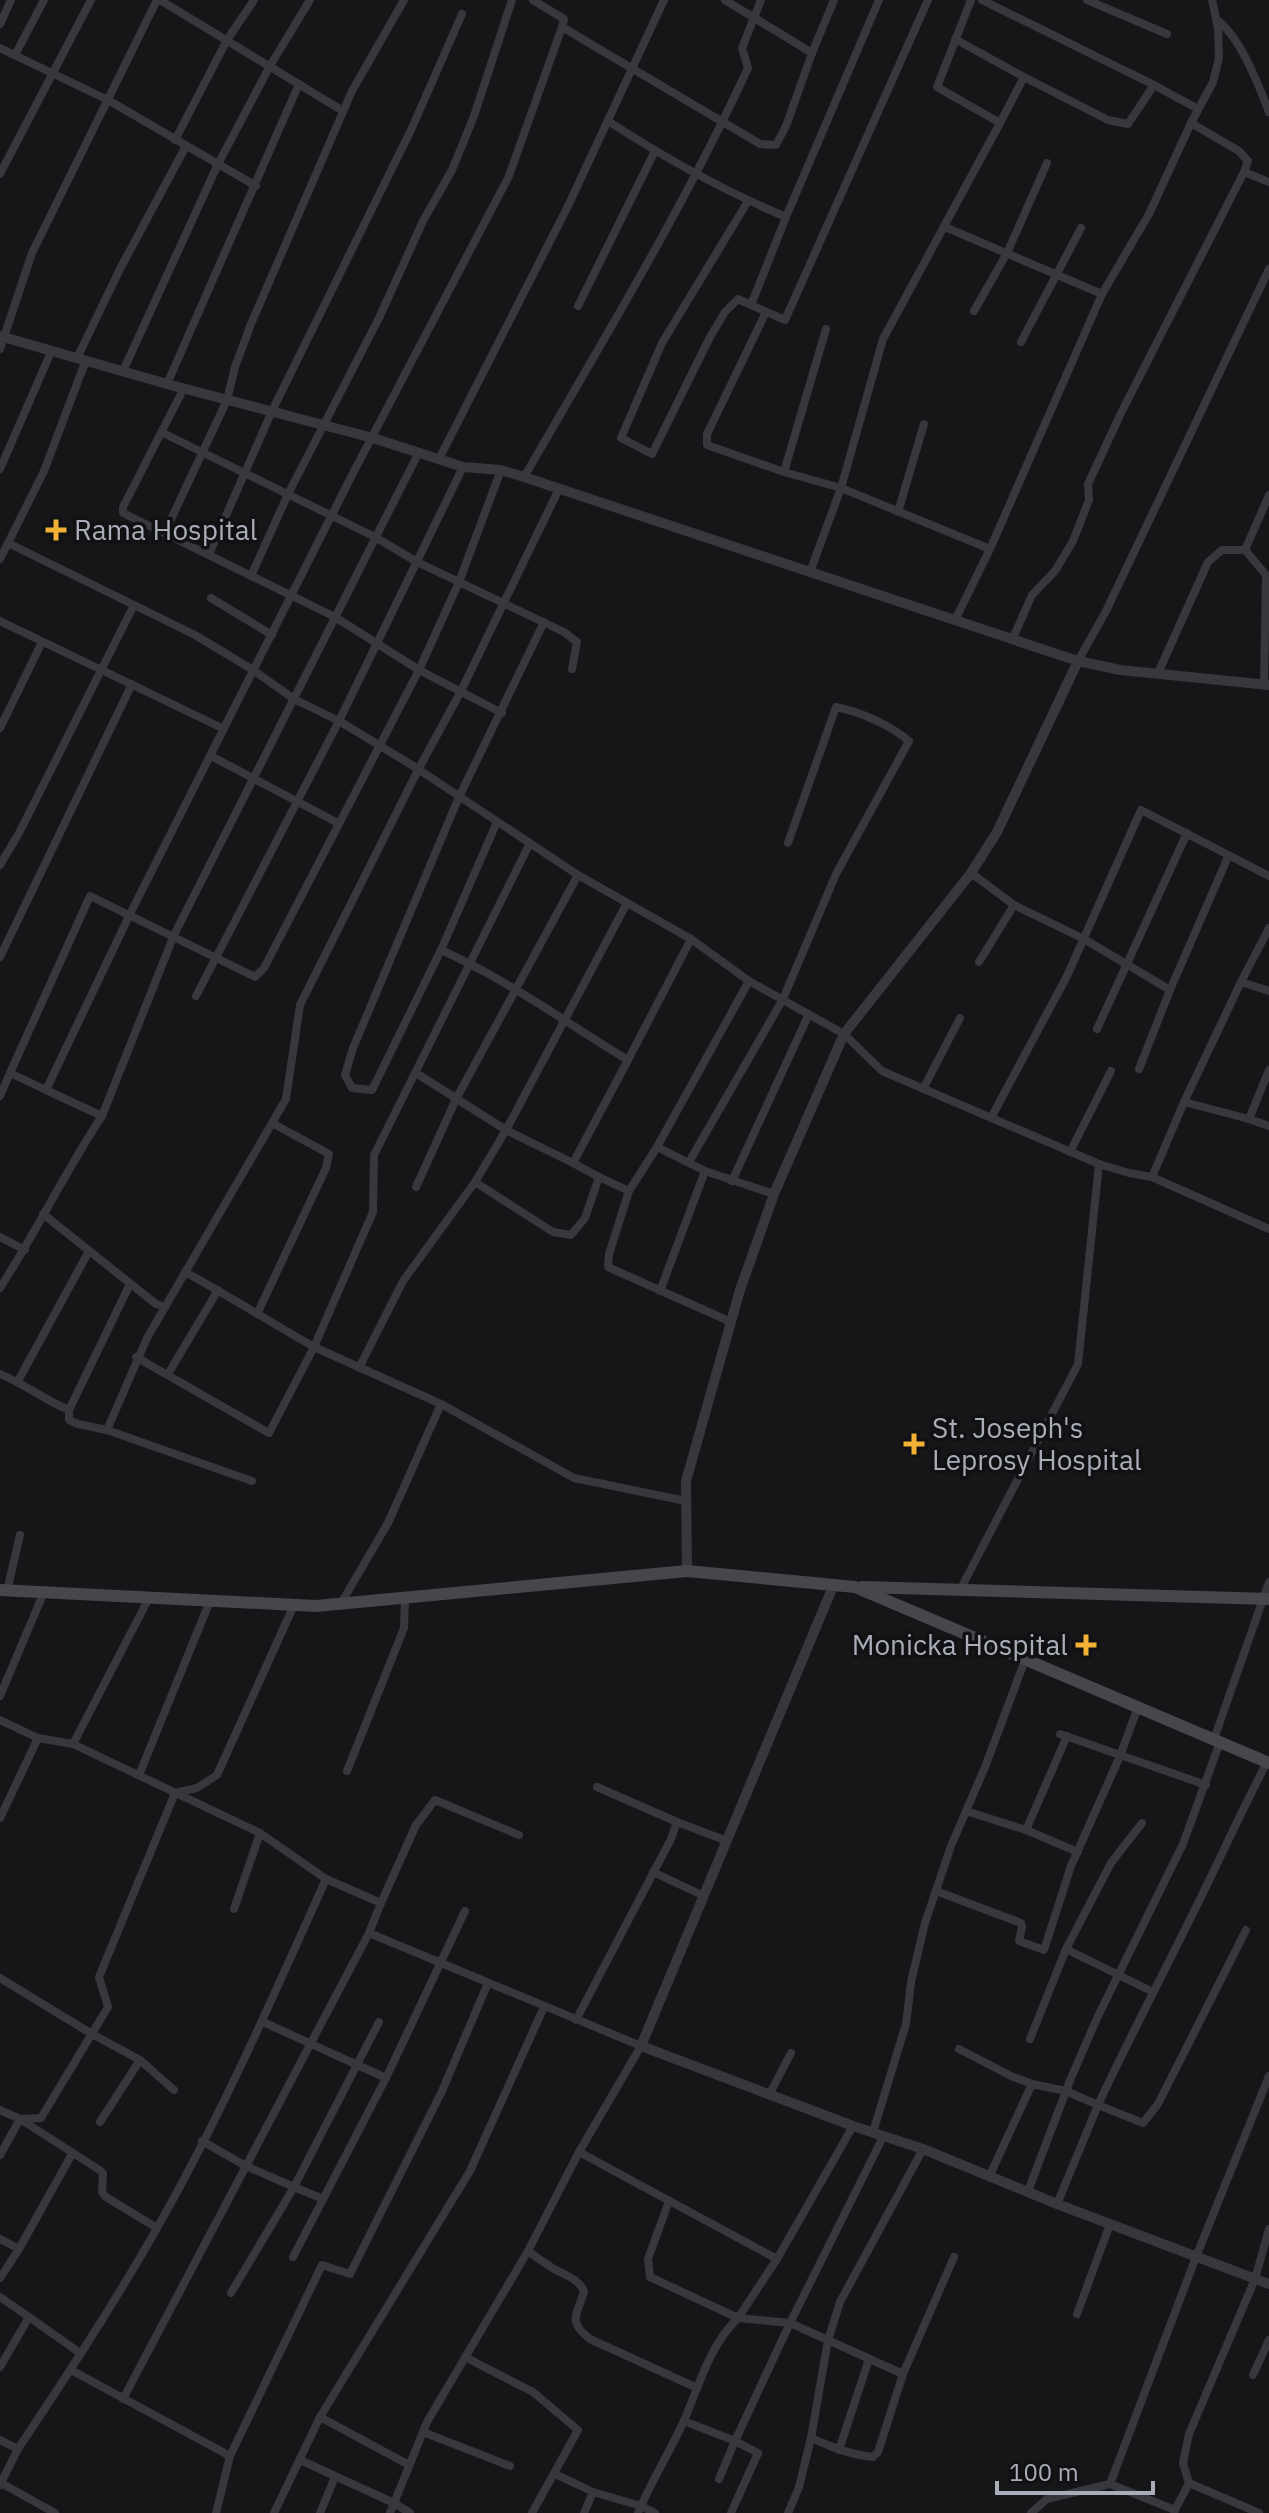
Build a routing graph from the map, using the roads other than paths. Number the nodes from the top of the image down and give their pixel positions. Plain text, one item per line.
1 (11, 0) edge
2 (44, 0) edge
3 (91, 0) edge
4 (158, 0) edge
5 (254, 0) edge
6 (310, 0) edge
7 (404, 0) edge
8 (512, 0) edge
9 (533, 0) edge
10 (664, 0) edge
11 (725, 0) edge
12 (761, 0) edge
13 (834, 0) edge
14 (879, 0) edge
15 (928, 0) edge
16 (971, 0) edge
17 (982, 0) edge
18 (1087, 0) edge
19 (1212, 0) edge
20 (462, 14) dead end
21 (753, 17) junction
22 (1216, 19) junction
23 (0, 24) edge
24 (562, 27) junction
25 (1167, 34) dead end
26 (955, 39) junction
27 (227, 40) junction
28 (0, 48) edge
29 (812, 53) junction
30 (15, 55) junction
31 (270, 66) junction
32 (633, 70) junction
33 (53, 72) junction
34 (1024, 77) junction
35 (299, 84) junction
36 (1154, 85) junction
37 (108, 100) junction
38 (1198, 109) junction
39 (343, 111) junction
40 (1269, 112) edge
41 (608, 121) junction
42 (723, 122) junction
43 (1000, 123) junction
44 (1191, 123) junction
45 (175, 140) junction
46 (186, 146) junction
47 (655, 151) junction
48 (1047, 163) dead end
49 (218, 164) junction
50 (1244, 172) junction
51 (0, 174) edge
52 (697, 174) junction
53 (1269, 182) edge
54 (256, 186) junction
55 (748, 201) junction
56 (786, 217) junction
57 (945, 227) junction
58 (1081, 228) dead end
59 (1007, 253) junction
60 (1269, 269) edge
61 (1056, 274) junction
62 (1102, 294) junction
63 (751, 305) junction
64 (578, 306) dead end
65 (974, 311) dead end
66 (766, 312) junction
67 (826, 329) dead end
68 (2, 336) edge
69 (1021, 342) dead end
70 (0, 349) edge
71 (51, 352) junction
72 (82, 359) junction
73 (123, 371) junction
74 (167, 384) junction
75 (184, 388) junction
76 (227, 400) junction
77 (272, 411) junction
78 (924, 424) dead end
79 (322, 426) junction
80 (163, 433) junction
81 (373, 438) junction
82 (419, 452) junction
83 (203, 453) junction
84 (439, 459) junction
85 (463, 467) junction
86 (0, 469) edge
87 (501, 470) junction
88 (246, 472) junction
89 (784, 472) junction
90 (524, 477) junction
91 (841, 488) junction
92 (559, 489) junction
93 (288, 494) junction
94 (1269, 495) edge
95 (898, 512) junction
96 (333, 517) junction
97 (165, 532) junction
98 (375, 537) junction
99 (8, 543) junction
100 (990, 549) junction
101 (1245, 550) junction
102 (209, 554) junction
103 (0, 559) edge
104 (417, 562) junction
105 (810, 572) junction
106 (251, 576) junction
107 (459, 582) junction
108 (293, 596) junction
109 (211, 598) dead end
110 (504, 603) junction
111 (134, 605) junction
112 (335, 617) junction
113 (955, 620) junction
114 (0, 621) edge
115 (544, 622) junction
116 (272, 635) junction
117 (1013, 638) junction
118 (42, 642) junction
119 (377, 643) junction
120 (1078, 661) junction
121 (572, 669) dead end
122 (101, 670) junction
123 (253, 670) junction
124 (419, 670) junction
125 (1158, 673) junction
126 (132, 684) junction
127 (1267, 685) edge
128 (461, 691) junction
129 (294, 699) junction
130 (502, 713) junction
131 (339, 721) junction
132 (0, 728) edge
133 (224, 729) junction
134 (378, 745) junction
135 (211, 756) junction
136 (418, 770) junction
137 (252, 779) junction
138 (459, 797) junction
139 (297, 802) junction
140 (497, 822) junction
141 (338, 823) junction
142 (1187, 833) junction
143 (530, 843) junction
144 (788, 843) dead end
145 (1228, 857) junction
146 (0, 865) edge
147 (971, 873) junction
148 (578, 875) junction
149 (1269, 876) edge
150 (627, 903) junction
151 (1014, 905) junction
152 (130, 914) junction
153 (1269, 928) edge
154 (174, 935) junction
155 (691, 939) junction
156 (1084, 939) junction
157 (441, 950) junction
158 (0, 957) edge
159 (215, 957) junction
160 (979, 962) dead end
161 (471, 963) junction
162 (1127, 964) junction
163 (749, 981) junction
164 (1241, 982) junction
165 (518, 989) junction
166 (1170, 990) junction
167 (1269, 991) edge
168 (196, 996) dead end
169 (783, 999) junction
170 (808, 1016) junction
171 (960, 1018) dead end
172 (565, 1022) junction
173 (1097, 1029) dead end
174 (844, 1034) junction
175 (628, 1060) junction
176 (1139, 1069) dead end
177 (1269, 1070) edge
178 (1111, 1071) dead end
179 (10, 1073) junction
180 (416, 1073) junction
181 (923, 1089) junction
182 (46, 1090) junction
183 (0, 1096) edge
184 (456, 1099) junction
185 (1184, 1102) junction
186 (102, 1116) junction
187 (991, 1118) junction
188 (1249, 1119) junction
189 (272, 1123) junction
190 (1269, 1126) edge
191 (506, 1130) junction
192 (657, 1147) junction
193 (1070, 1152) junction
194 (689, 1162) junction
195 (573, 1163) junction
196 (1099, 1164) junction
197 (705, 1171) junction
198 (599, 1177) junction
199 (1152, 1177) junction
200 (732, 1181) junction
201 (475, 1182) junction
202 (416, 1187) dead end
203 (629, 1191) junction
204 (774, 1194) junction
205 (43, 1214) junction
206 (1269, 1229) edge
207 (0, 1237) edge
208 (25, 1250) junction
209 (89, 1251) junction
210 (185, 1272) junction
211 (130, 1284) junction
212 (0, 1288) edge
213 (218, 1290) junction
214 (660, 1291) junction
215 (165, 1307) junction
216 (257, 1314) junction
217 (731, 1322) junction
218 (314, 1347) junction
219 (136, 1357) junction
220 (359, 1368) junction
221 (0, 1374) edge
222 (168, 1374) junction
223 (18, 1381) junction
224 (441, 1404) junction
225 (69, 1410) junction
226 (107, 1430) junction
227 (252, 1481) dead end
228 (686, 1501) junction
229 (20, 1535) dead end
230 (687, 1571) junction
231 (1269, 1582) edge
232 (834, 1584) junction
233 (855, 1587) junction
234 (4, 1590) edge
235 (960, 1590) junction
236 (44, 1592) junction
237 (149, 1598) junction
238 (405, 1599) junction
239 (1266, 1599) edge
240 (210, 1601) junction
241 (294, 1605) junction
242 (340, 1605) junction
243 (1025, 1660) junction
244 (0, 1696) edge
245 (1138, 1707) junction
246 (0, 1720) edge
247 (38, 1738) junction
248 (1217, 1740) junction
249 (73, 1744) junction
250 (1120, 1756) junction
251 (1268, 1762) edge
252 (347, 1771) dead end
253 (139, 1775) junction
254 (1206, 1785) junction
255 (597, 1787) dead end
256 (175, 1793) junction
257 (4, 1802) edge
258 (966, 1811) junction
259 (0, 1818) edge
260 (677, 1822) junction
261 (1142, 1823) dead end
262 (1026, 1830) junction
263 (260, 1833) junction
264 (519, 1835) dead end
265 (727, 1841) junction
266 (1078, 1852) junction
267 (653, 1872) junction
268 (326, 1879) junction
269 (936, 1891) junction
270 (704, 1896) junction
271 (381, 1903) junction
272 (234, 1909) dead end
273 (465, 1911) dead end
274 (1246, 1930) dead end
275 (369, 1933) junction
276 (1066, 1949) junction
277 (441, 1964) junction
278 (1118, 1975) junction
279 (0, 1978) edge
280 (488, 1983) junction
281 (1153, 1992) junction
282 (544, 2007) junction
283 (576, 2020) junction
284 (263, 2022) junction
285 (379, 2022) dead end
286 (92, 2034) junction
287 (1030, 2039) dead end
288 (311, 2045) junction
289 (641, 2046) junction
290 (959, 2049) dead end
291 (791, 2053) dead end
292 (140, 2060) junction
293 (357, 2066) junction
294 (1269, 2076) edge
295 (386, 2078) junction
296 (1032, 2084) junction
297 (174, 2090) dead end
298 (1066, 2091) junction
299 (769, 2095) junction
300 (1098, 2105) junction
301 (0, 2110) edge
302 (20, 2119) junction
303 (100, 2122) dead end
304 (853, 2126) junction
305 (878, 2134) junction
306 (202, 2141) junction
307 (923, 2149) junction
308 (579, 2152) junction
309 (72, 2154) junction
310 (0, 2155) edge
311 (246, 2166) junction
312 (989, 2177) junction
313 (294, 2187) junction
314 (1028, 2191) junction
315 (323, 2199) junction
316 (669, 2201) junction
317 (1057, 2204) junction
318 (1110, 2224) junction
319 (157, 2228) junction
320 (1269, 2229) edge
321 (0, 2239) edge
322 (19, 2249) junction
323 (528, 2251) junction
324 (293, 2257) dead end
325 (954, 2257) dead end
326 (1196, 2257) junction
327 (777, 2259) junction
328 (0, 2278) edge
329 (1255, 2279) junction
330 (1269, 2284) edge
331 (231, 2293) dead end
332 (0, 2297) edge
333 (1077, 2314) dead end
334 (29, 2317) junction
335 (738, 2318) junction
336 (790, 2323) junction
337 (828, 2340) junction
338 (1269, 2340) edge
339 (80, 2353) junction
340 (465, 2357) junction
341 (869, 2359) junction
342 (0, 2367) edge
343 (71, 2370) junction
344 (903, 2374) junction
345 (1253, 2375) dead end
346 (695, 2387) junction
347 (123, 2399) junction
348 (320, 2417) junction
349 (684, 2421) junction
350 (423, 2432) junction
351 (811, 2438) junction
352 (0, 2440) edge
353 (735, 2441) junction
354 (18, 2449) junction
355 (839, 2450) junction
356 (230, 2456) junction
357 (300, 2460) junction
358 (409, 2465) junction
359 (510, 2466) dead end
360 (555, 2474) junction
361 (335, 2477) junction
362 (719, 2479) dead end
363 (1189, 2483) junction
364 (0, 2484) edge
365 (1110, 2484) junction
366 (593, 2492) junction
367 (394, 2503) junction
368 (42, 2510) edge
369 (640, 2510) edge
370 (1174, 2511) edge
371 (55, 2513) edge
372 (216, 2513) edge
373 (274, 2513) edge
374 (320, 2513) edge
375 (390, 2513) edge
376 (410, 2513) edge
377 (532, 2513) edge
378 (584, 2513) edge
379 (655, 2513) edge
380 (731, 2513) edge
381 (788, 2513) edge
382 (1031, 2513) edge
383 (1259, 2513) edge

1 - 23 street
2 - 30 street
3 - 33 street
4 - 27 street
4 - 37 street
5 - 27 street
6 - 31 street
7 - 39 street
8 - 79 street
9 - 24 street
10 - 32 street
11 - 21 street
12 - 21 street
13 - 29 street
14 - 56 street
15 - 66 street
16 - 26 street
17 - 36 street
18 - 25 street
19 - 22 street
20 - 77 street
21 - 29 street
21 - 42 street
22 - 38 street
22 - 40 street
24 - 32 street
24 - 81 street
26 - 34 street
26 - 43 street
27 - 31 street
27 - 45 street
28 - 30 street
29 - 42 street
30 - 33 street
31 - 35 street
31 - 49 street
32 - 41 street
32 - 42 street
33 - 37 street
33 - 51 street
34 - 36 street
34 - 43 street
35 - 39 street
35 - 54 street
36 - 38 street
37 - 45 street
37 - 68 street
38 - 44 street
39 - 76 street
41 - 47 street
41 - 84 street
42 - 52 street
43 - 57 street
44 - 50 street
44 - 62 street
45 - 46 street
46 - 49 street
46 - 72 street
47 - 52 street
47 - 64 street
48 - 59 street
49 - 54 street
49 - 73 street
50 - 53 street
50 - 117 street
52 - 55 street
52 - 90 street
54 - 74 street
55 - 56 street
55 - 63 street
56 - 63 street
57 - 59 street
57 - 91 street
58 - 61 street
59 - 61 street
59 - 65 street
60 - 120 street
61 - 62 street
61 - 69 street
62 - 100 street
63 - 66 street
66 - 89 street
67 - 89 street
68 - 70 street
68 - 71 street
71 - 72 street
71 - 86 street
72 - 73 street
72 - 99 street
73 - 74 street
74 - 75 street
75 - 76 street
75 - 80 street
76 - 77 street
76 - 83 street
77 - 79 street
77 - 88 street
78 - 95 street
79 - 81 street
79 - 93 street
80 - 83 street
80 - 97 street
81 - 82 street
81 - 96 street
82 - 84 street
82 - 98 street
83 - 88 street
83 - 97 street
84 - 85 street
85 - 87 street
85 - 104 street
87 - 90 street
87 - 107 street
88 - 93 street
88 - 102 street
89 - 91 street
90 - 92 street
91 - 95 street
91 - 105 street
92 - 105 street
92 - 110 street
93 - 96 street
93 - 106 street
94 - 101 street
95 - 100 street
96 - 98 street
96 - 108 street
97 - 102 street
98 - 104 street
98 - 112 street
99 - 103 street
99 - 111 street
100 - 113 street
101 - 125 street
101 - 127 street
102 - 106 street
104 - 107 street
104 - 119 street
105 - 113 street
106 - 108 street
107 - 110 street
107 - 124 street
108 - 112 street
108 - 116 street
109 - 116 street
110 - 115 street
110 - 128 street
111 - 122 street
111 - 123 street
112 - 119 street
112 - 129 street
113 - 117 street
114 - 118 street
115 - 121 street
115 - 130 street
116 - 123 street
117 - 120 street
118 - 122 street
118 - 132 street
119 - 124 street
119 - 131 street
120 - 125 street
120 - 147 street
122 - 126 street
122 - 146 street
123 - 129 street
123 - 133 street
124 - 128 street
124 - 134 street
125 - 127 street
126 - 133 street
126 - 158 street
128 - 130 street
128 - 136 street
129 - 131 street
129 - 137 street
130 - 138 street
131 - 134 street
131 - 139 street
133 - 135 street
134 - 136 street
134 - 141 street
135 - 137 street
135 - 152 street
136 - 138 street
136 - 189 street
137 - 139 street
137 - 154 street
138 - 140 street
138 - 157 street
139 - 141 street
139 - 159 street
140 - 143 street
140 - 157 street
141 - 159 street
142 - 145 street
142 - 156 street
142 - 162 street
143 - 148 street
143 - 161 street
144 - 169 street
145 - 149 street
145 - 166 street
147 - 151 street
147 - 174 street
148 - 150 street
148 - 165 street
150 - 155 street
150 - 172 street
151 - 156 street
151 - 160 street
152 - 154 street
152 - 179 street
152 - 182 street
153 - 164 street
154 - 159 street
154 - 186 street
155 - 163 street
155 - 175 street
156 - 162 street
156 - 187 street
157 - 161 street
159 - 168 street
161 - 165 street
161 - 180 street
162 - 166 street
162 - 173 street
163 - 169 street
163 - 192 street
164 - 167 street
164 - 185 street
165 - 172 street
165 - 184 street
166 - 176 street
169 - 170 street
169 - 194 street
170 - 174 street
170 - 200 street
171 - 181 street
172 - 175 street
172 - 191 street
174 - 181 street
174 - 204 street
175 - 195 street
177 - 188 street
178 - 193 street
179 - 182 street
179 - 183 street
180 - 184 street
180 - 218 street
181 - 187 street
182 - 186 street
184 - 191 street
184 - 202 street
185 - 188 street
185 - 199 street
186 - 205 street
187 - 193 street
188 - 190 street
189 - 210 street
189 - 216 street
191 - 195 street
191 - 201 street
192 - 194 street
192 - 203 street
193 - 196 street
194 - 197 street
195 - 198 street
196 - 199 street
196 - 235 street
197 - 200 street
197 - 214 street
198 - 201 street
198 - 203 street
199 - 206 street
200 - 204 street
201 - 220 street
203 - 214 street
204 - 217 street
205 - 208 street
205 - 209 street
207 - 208 street
208 - 212 street
209 - 211 street
209 - 223 street
210 - 213 street
210 - 215 street
211 - 215 street
211 - 225 street
213 - 216 street
213 - 222 street
214 - 217 street
215 - 219 street
216 - 218 street
217 - 228 street
218 - 220 street
218 - 222 street
219 - 222 street
219 - 226 street
220 - 224 street
221 - 223 street
223 - 225 street
224 - 228 street
224 - 242 street
225 - 226 street
226 - 227 street
228 - 230 street
229 - 234 street
230 - 232 main road
230 - 238 main road
231 - 239 street
232 - 233 main road
232 - 265 street
233 - 235 main road
233 - 243 main road
234 - 236 main road
235 - 239 main road
236 - 237 main road
236 - 244 street
237 - 240 main road
237 - 249 street
238 - 242 main road
238 - 252 street
239 - 248 street
240 - 241 main road
240 - 253 street
241 - 242 main road
241 - 256 street
243 - 245 main road
243 - 258 street
245 - 248 main road
245 - 250 street
246 - 247 street
247 - 249 street
247 - 257 street
248 - 251 main road
248 - 254 street
249 - 253 street
250 - 254 street
250 - 262 street
250 - 266 street
251 - 281 street
253 - 256 street
254 - 278 street
255 - 260 street
256 - 263 street
256 - 286 street
257 - 259 street
258 - 262 street
258 - 269 street
260 - 265 street
260 - 267 street
261 - 276 street
262 - 266 street
263 - 268 street
263 - 272 street
264 - 271 street
265 - 270 street
266 - 269 street
267 - 270 street
267 - 283 street
268 - 271 street
268 - 284 street
269 - 305 street
270 - 289 street
271 - 275 street
273 - 277 street
274 - 300 street
275 - 277 street
275 - 288 street
276 - 278 street
276 - 287 street
277 - 280 street
277 - 295 street
278 - 281 street
278 - 298 street
279 - 286 street
280 - 282 street
280 - 356 street
281 - 300 street
282 - 283 street
282 - 348 street
283 - 289 street
284 - 288 street
284 - 306 street
285 - 293 street
286 - 292 street
286 - 302 street
288 - 293 street
288 - 311 street
289 - 299 street
289 - 308 street
290 - 296 street
291 - 299 street
292 - 297 street
292 - 303 street
293 - 295 street
293 - 313 street
294 - 326 street
295 - 315 street
296 - 298 street
296 - 312 street
298 - 300 street
298 - 314 street
299 - 304 street
300 - 317 street
301 - 302 street
302 - 309 street
302 - 310 street
304 - 305 street
304 - 327 street
305 - 307 street
305 - 336 street
306 - 311 street
306 - 319 street
307 - 312 street
307 - 337 street
308 - 316 street
308 - 323 street
309 - 319 street
309 - 322 street
311 - 313 street
311 - 347 street
312 - 314 street
313 - 315 street
313 - 331 street
314 - 317 street
315 - 324 street
316 - 327 street
316 - 335 street
317 - 318 street
318 - 326 street
318 - 333 street
319 - 339 street
320 - 329 street
321 - 322 street
322 - 328 street
323 - 340 street
323 - 346 street
325 - 344 street
326 - 329 street
326 - 365 street
327 - 335 street
329 - 330 street
329 - 363 street
332 - 334 street
334 - 339 street
334 - 342 street
335 - 336 street
335 - 346 street
336 - 337 street
336 - 353 street
337 - 341 street
337 - 351 street
338 - 345 street
339 - 343 street
340 - 350 street
340 - 360 street
341 - 344 street
341 - 355 street
343 - 347 street
343 - 354 street
344 - 355 street
346 - 349 street
347 - 356 street
348 - 357 street
348 - 358 street
349 - 353 street
349 - 369 street
350 - 358 street
350 - 359 street
351 - 355 street
351 - 381 street
352 - 354 street
353 - 362 street
353 - 380 street
354 - 364 street
356 - 372 street
357 - 361 street
357 - 373 street
358 - 367 street
360 - 366 street
360 - 377 street
361 - 367 street
361 - 374 street
363 - 370 street
363 - 383 street
364 - 368 street
365 - 370 street
365 - 382 street
366 - 369 street
366 - 378 street
367 - 375 street
367 - 376 street
368 - 371 street
369 - 379 street

